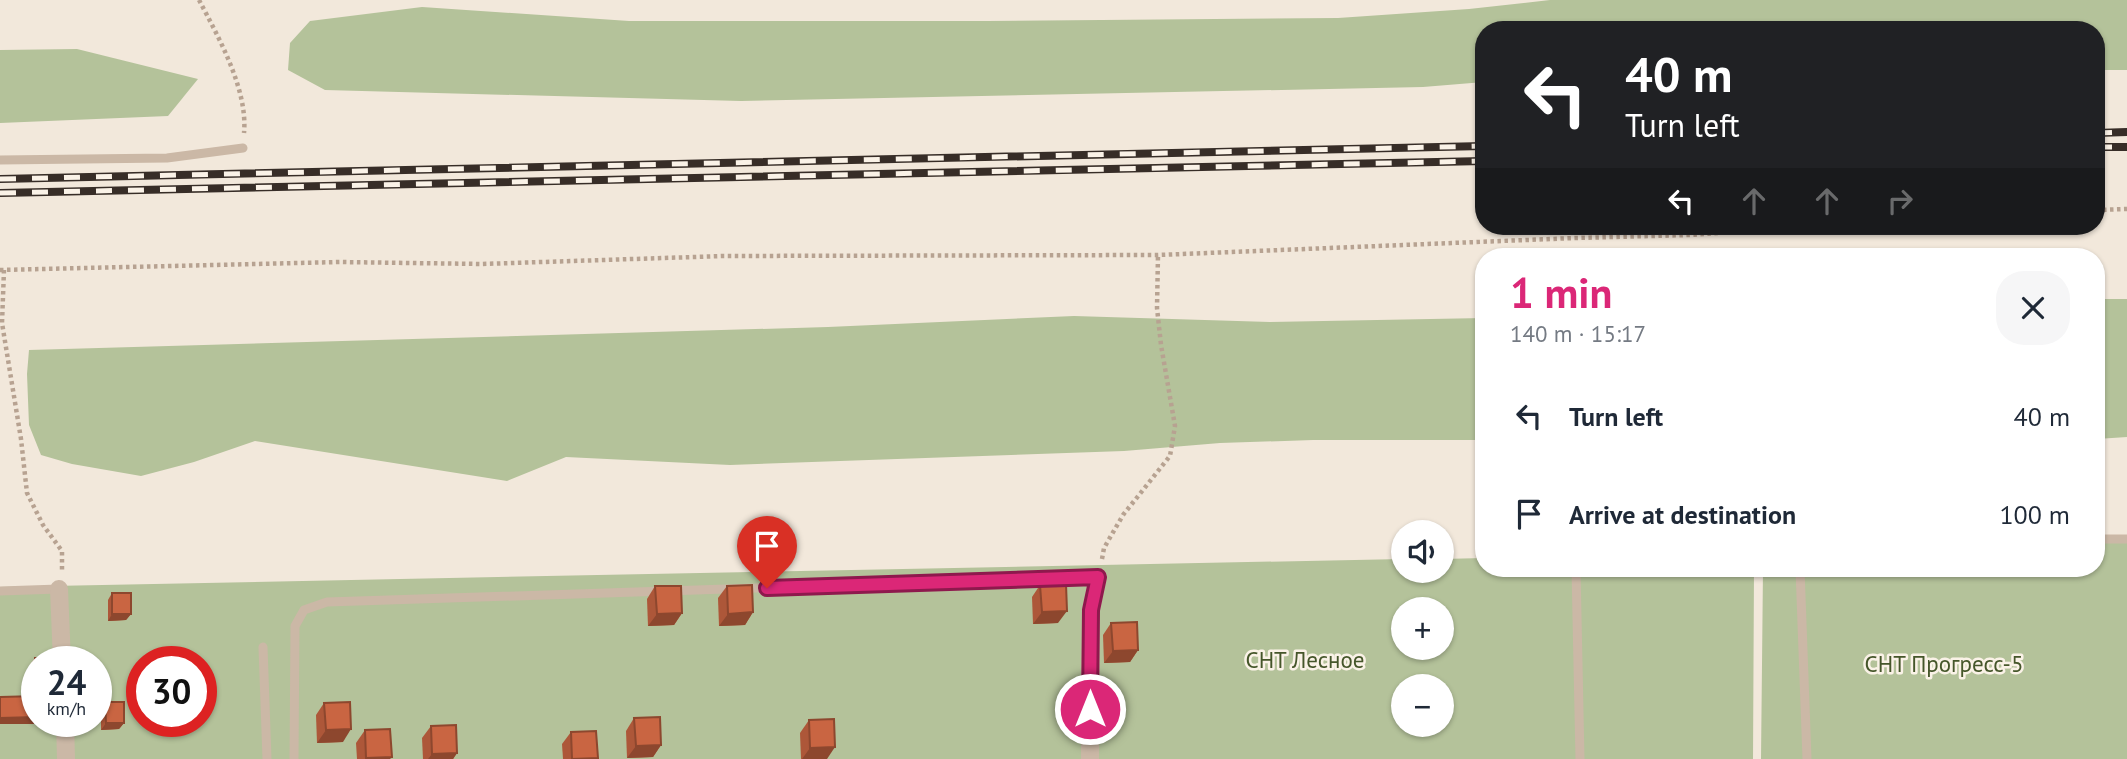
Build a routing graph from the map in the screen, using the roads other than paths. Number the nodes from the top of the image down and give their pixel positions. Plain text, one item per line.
1 (243, 148) road end
2 (0, 160) edge
3 (2105, 539) edge
4 (2127, 539) edge
5 (1098, 577) joint
6 (1576, 577) edge
7 (1800, 577) edge
8 (59, 589) joint
9 (0, 591) edge
10 (61, 646) edge
11 (263, 647) dead end
12 (65, 737) edge
13 (66, 759) edge
14 (267, 759) edge
15 (294, 759) edge
16 (1090, 759) edge
17 (1580, 759) edge
18 (1807, 759) edge

1 - 2 lane
3 - 4 lane
5 - 15 lane
5 - 16 street
6 - 17 lane
7 - 18 lane
8 - 9 lane
8 - 10 street
11 - 14 lane
12 - 13 street

